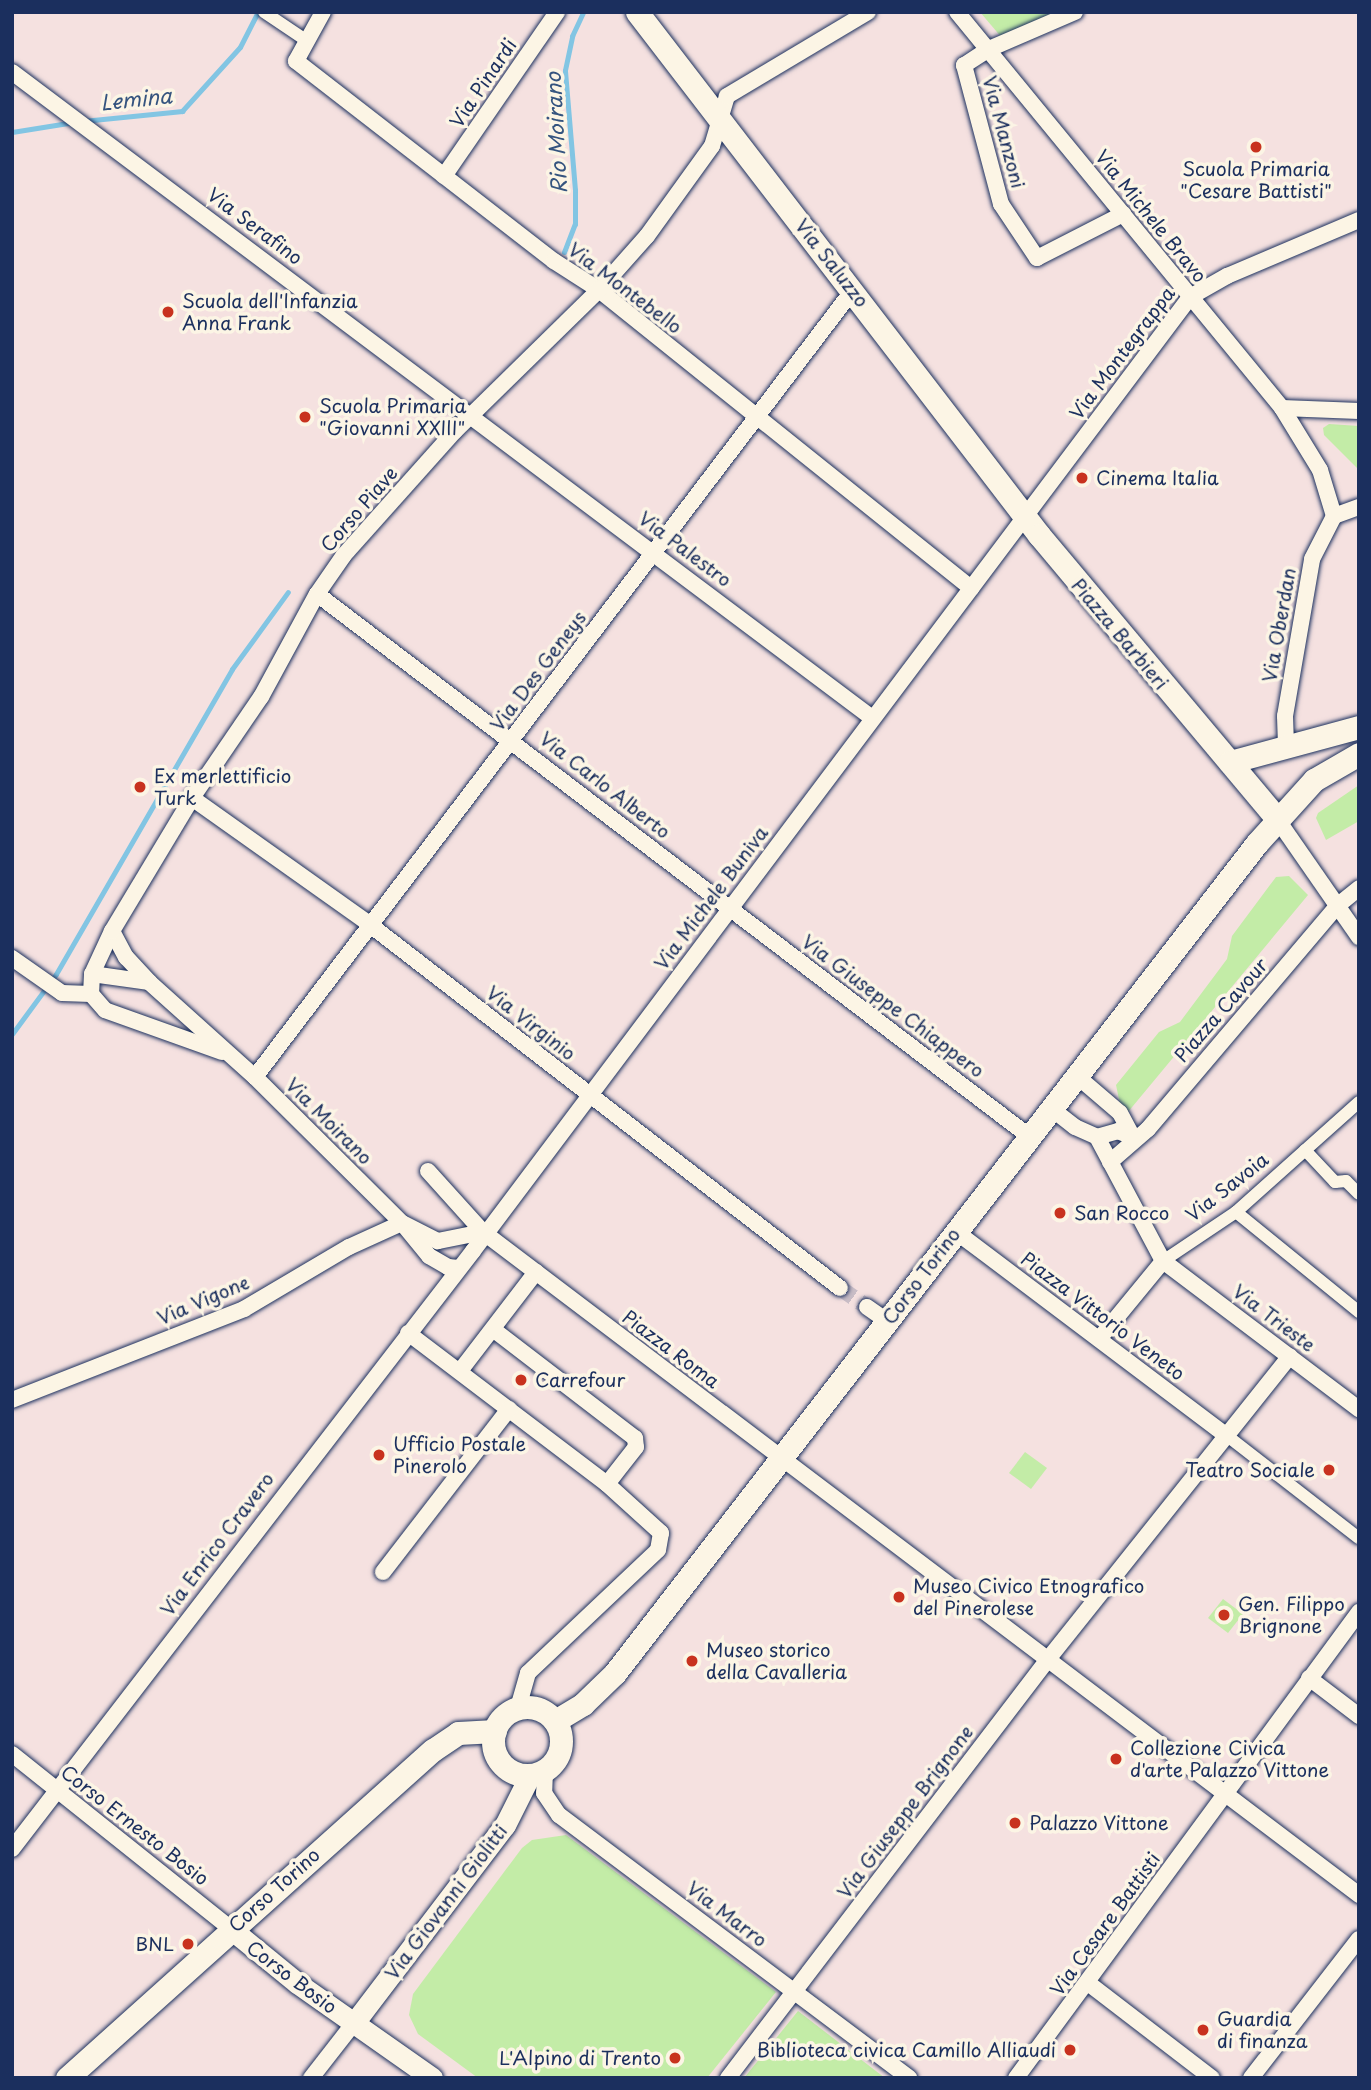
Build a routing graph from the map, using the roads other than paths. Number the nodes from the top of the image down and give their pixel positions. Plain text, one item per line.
1 (264, 12) edge
2 (323, 12) edge
3 (557, 12) edge
4 (637, 12) edge
5 (868, 12) edge
6 (957, 12) edge
7 (1075, 12) edge
8 (307, 41) junction
9 (989, 49) junction
10 (12, 72) edge
11 (718, 120) junction
12 (444, 177) junction
13 (1123, 215) junction
14 (1359, 220) edge
15 (600, 290) junction
16 (853, 290) junction
17 (1190, 297) junction
18 (1282, 408) junction
19 (1359, 411) edge
20 (471, 415) junction
21 (755, 418) junction
22 (1359, 507) edge
23 (1025, 515) junction
24 (1334, 516) junction
25 (655, 552) junction
26 (971, 588) junction
27 (317, 594) junction
28 (872, 718) junction
29 (1359, 727) edge
30 (513, 739) junction
31 (1286, 745) junction
32 (1359, 754) edge
33 (1230, 762) junction
34 (192, 798) junction
35 (1277, 819) junction
36 (1359, 888) edge
37 (1337, 906) junction
38 (730, 910) junction
39 (369, 924) junction
40 (112, 931) junction
41 (1359, 937) edge
42 (12, 958) edge
43 (92, 974) junction
44 (149, 982) junction
45 (91, 994) junction
46 (222, 1052) junction
47 (255, 1077) junction
48 (1078, 1077) junction
49 (589, 1093) junction
50 (1359, 1102) edge
51 (1052, 1109) junction
52 (1030, 1137) junction
53 (1097, 1137) junction
54 (1133, 1137) junction
55 (1305, 1150) junction
56 (1110, 1162) junction
57 (428, 1171) dead end
58 (1359, 1194) edge
59 (1236, 1212) junction
60 (402, 1223) junction
61 (955, 1231) junction
62 (484, 1232) junction
63 (444, 1240) junction
64 (1163, 1261) junction
65 (459, 1268) junction
66 (536, 1272) junction
67 (840, 1288) tunnel mouth
68 (867, 1307) tunnel mouth
69 (1359, 1312) edge
70 (887, 1321) junction
71 (494, 1330) junction
72 (408, 1332) junction
73 (1099, 1339) junction
74 (1290, 1356) junction
75 (460, 1371) junction
76 (12, 1399) edge
77 (509, 1409) junction
78 (1359, 1409) edge
79 (1226, 1435) junction
80 (780, 1460) junction
81 (607, 1484) junction
82 (1359, 1538) edge
83 (383, 1572) dead end
84 (1359, 1612) edge
85 (1049, 1658) junction
86 (1309, 1678) junction
87 (518, 1709) junction
88 (1359, 1716) edge
89 (555, 1721) junction
90 (495, 1731) junction
91 (12, 1754) edge
92 (537, 1772) junction
93 (56, 1789) junction
94 (1226, 1793) junction
95 (12, 1849) edge
96 (1359, 1895) edge
97 (231, 1929) junction
98 (1359, 1939) edge
99 (1088, 1983) junction
100 (794, 1992) junction
101 (354, 2024) junction
102 (68, 2078) edge
103 (311, 2078) edge
104 (432, 2078) edge
105 (728, 2078) edge
106 (909, 2078) edge
107 (1016, 2078) edge
108 (1212, 2078) edge
109 (1251, 2078) edge

1 - 8 street
2 - 8 street, Via Montebello
3 - 12 street, Via Pinardi
4 - 11 main road, Via Saluzzo
5 - 11 street, Corso Piave
6 - 9 street, Via Michele Bravo
7 - 9 street
8 - 12 street, Via Montebello
9 - 13 street, Via Michele Bravo
9 - 13 street, Via Manzoni
10 - 20 street, Via Serafino
11 - 15 street, Corso Piave
11 - 16 main road, Via Saluzzo
12 - 15 street, Via Montebello
13 - 17 street, Via Michele Bravo
14 - 17 street, Via Montegrappa
15 - 20 street, Corso Piave
15 - 21 street, Via Montebello
16 - 21 street, Via Des Geneys
16 - 23 main road, Via Saluzzo
17 - 18 street, Via Michele Bravo
17 - 23 street, Via Montegrappa
18 - 19 street
18 - 24 street, Via Michele Bravo
20 - 25 street, Via Palestro
20 - 27 street, Corso Piave
21 - 25 street, Via Des Geneys
21 - 26 street, Via Montebello
22 - 24 street
23 - 26 street
23 - 33 main road, Piazza Barbieri
24 - 31 street, Via Oberdan
25 - 28 street, Via Palestro
25 - 30 street, Via Des Geneys
26 - 28 street, Via Michele Buniva
27 - 30 street, Via Carlo Alberto
27 - 34 street, Corso Piave
28 - 38 street, Via Michele Buniva
29 - 31 main road
30 - 38 street, Via Carlo Alberto
30 - 39 street, Via Des Geneys
31 - 33 main road
32 - 35 main road, Corso Torino
33 - 35 main road, Piazza Barbieri
34 - 39 street, Via Virginio
34 - 40 street, Corso Piave
35 - 37 street
35 - 48 main road, Corso Torino
36 - 37 street, Piazza Cavour
37 - 41 street
37 - 54 street, Piazza Cavour
38 - 49 street, Via Michele Buniva
38 - 52 street, Via Giuseppe Chiappero
39 - 47 street, Via Des Geneys
39 - 49 street, Via Virginio
40 - 43 street, Corso Piave
40 - 44 street, Via Moirano
42 - 45 street
43 - 44 street
43 - 45 street
44 - 46 street, Via Moirano
45 - 46 street, Via Moirano
46 - 47 street, Via Moirano
47 - 60 street, Via Moirano
48 - 51 main road, Corso Torino
48 - 54 street
49 - 62 street, Via Michele Buniva
49 - 67 street, Via Virginio
50 - 55 street, Via Savoia
51 - 52 main road, Corso Torino
51 - 53 street
52 - 61 main road, Corso Torino
53 - 54 street
53 - 56 street
54 - 56 street, Piazza Cavour
55 - 58 street
55 - 59 street, Via Savoia
56 - 64 street
57 - 62 street
59 - 64 street, Via Savoia
59 - 69 street
60 - 63 street, Via Moirano
60 - 65 street, Via Moirano
60 - 76 street, Via Vigone
61 - 70 main road, Corso Torino
61 - 73 street, Piazza Vittorio Veneto
62 - 63 street
62 - 65 street, Via Michele Buniva
62 - 66 street, Piazza Roma
63 - 65 street
64 - 73 street, Via Savoia
64 - 74 street, Via Trieste
65 - 72 street, Via Enrico Cravero
66 - 71 street
66 - 80 street, Piazza Roma
68 - 70 street
70 - 80 main road, Corso Torino
71 - 75 street
71 - 81 street
72 - 75 street
72 - 93 street, Via Enrico Cravero
73 - 79 street, Piazza Vittorio Veneto
74 - 78 street, Via Trieste
74 - 79 street
75 - 77 street
77 - 81 street
77 - 83 street
79 - 82 street, Piazza Vittorio Veneto
79 - 85 street
80 - 85 street
80 - 89 main road, Corso Torino
81 - 87 street
84 - 86 street
85 - 94 street
85 - 100 street, Via Giuseppe Brignone
86 - 88 street
86 - 94 street
87 - 89 main road
87 - 90 main road
89 - 92 main road
90 - 92 main road
90 - 97 main road, Corso Torino
91 - 93 street, Corso Ernesto Bosio
92 - 100 street, Via Marro
92 - 101 street, Via Giovanni Giolitti
93 - 95 street, Via Enrico Cravero
93 - 97 street, Corso Ernesto Bosio
94 - 96 street
94 - 99 street, Via Cesare Battisti
97 - 101 street, Corso Bosio
97 - 102 main road, Corso Torino
98 - 109 street
99 - 107 street, Via Cesare Battisti
99 - 108 street
100 - 105 street, Via Giuseppe Brignone
100 - 106 street, Via Marro
101 - 103 street
101 - 104 street, Corso Bosio

